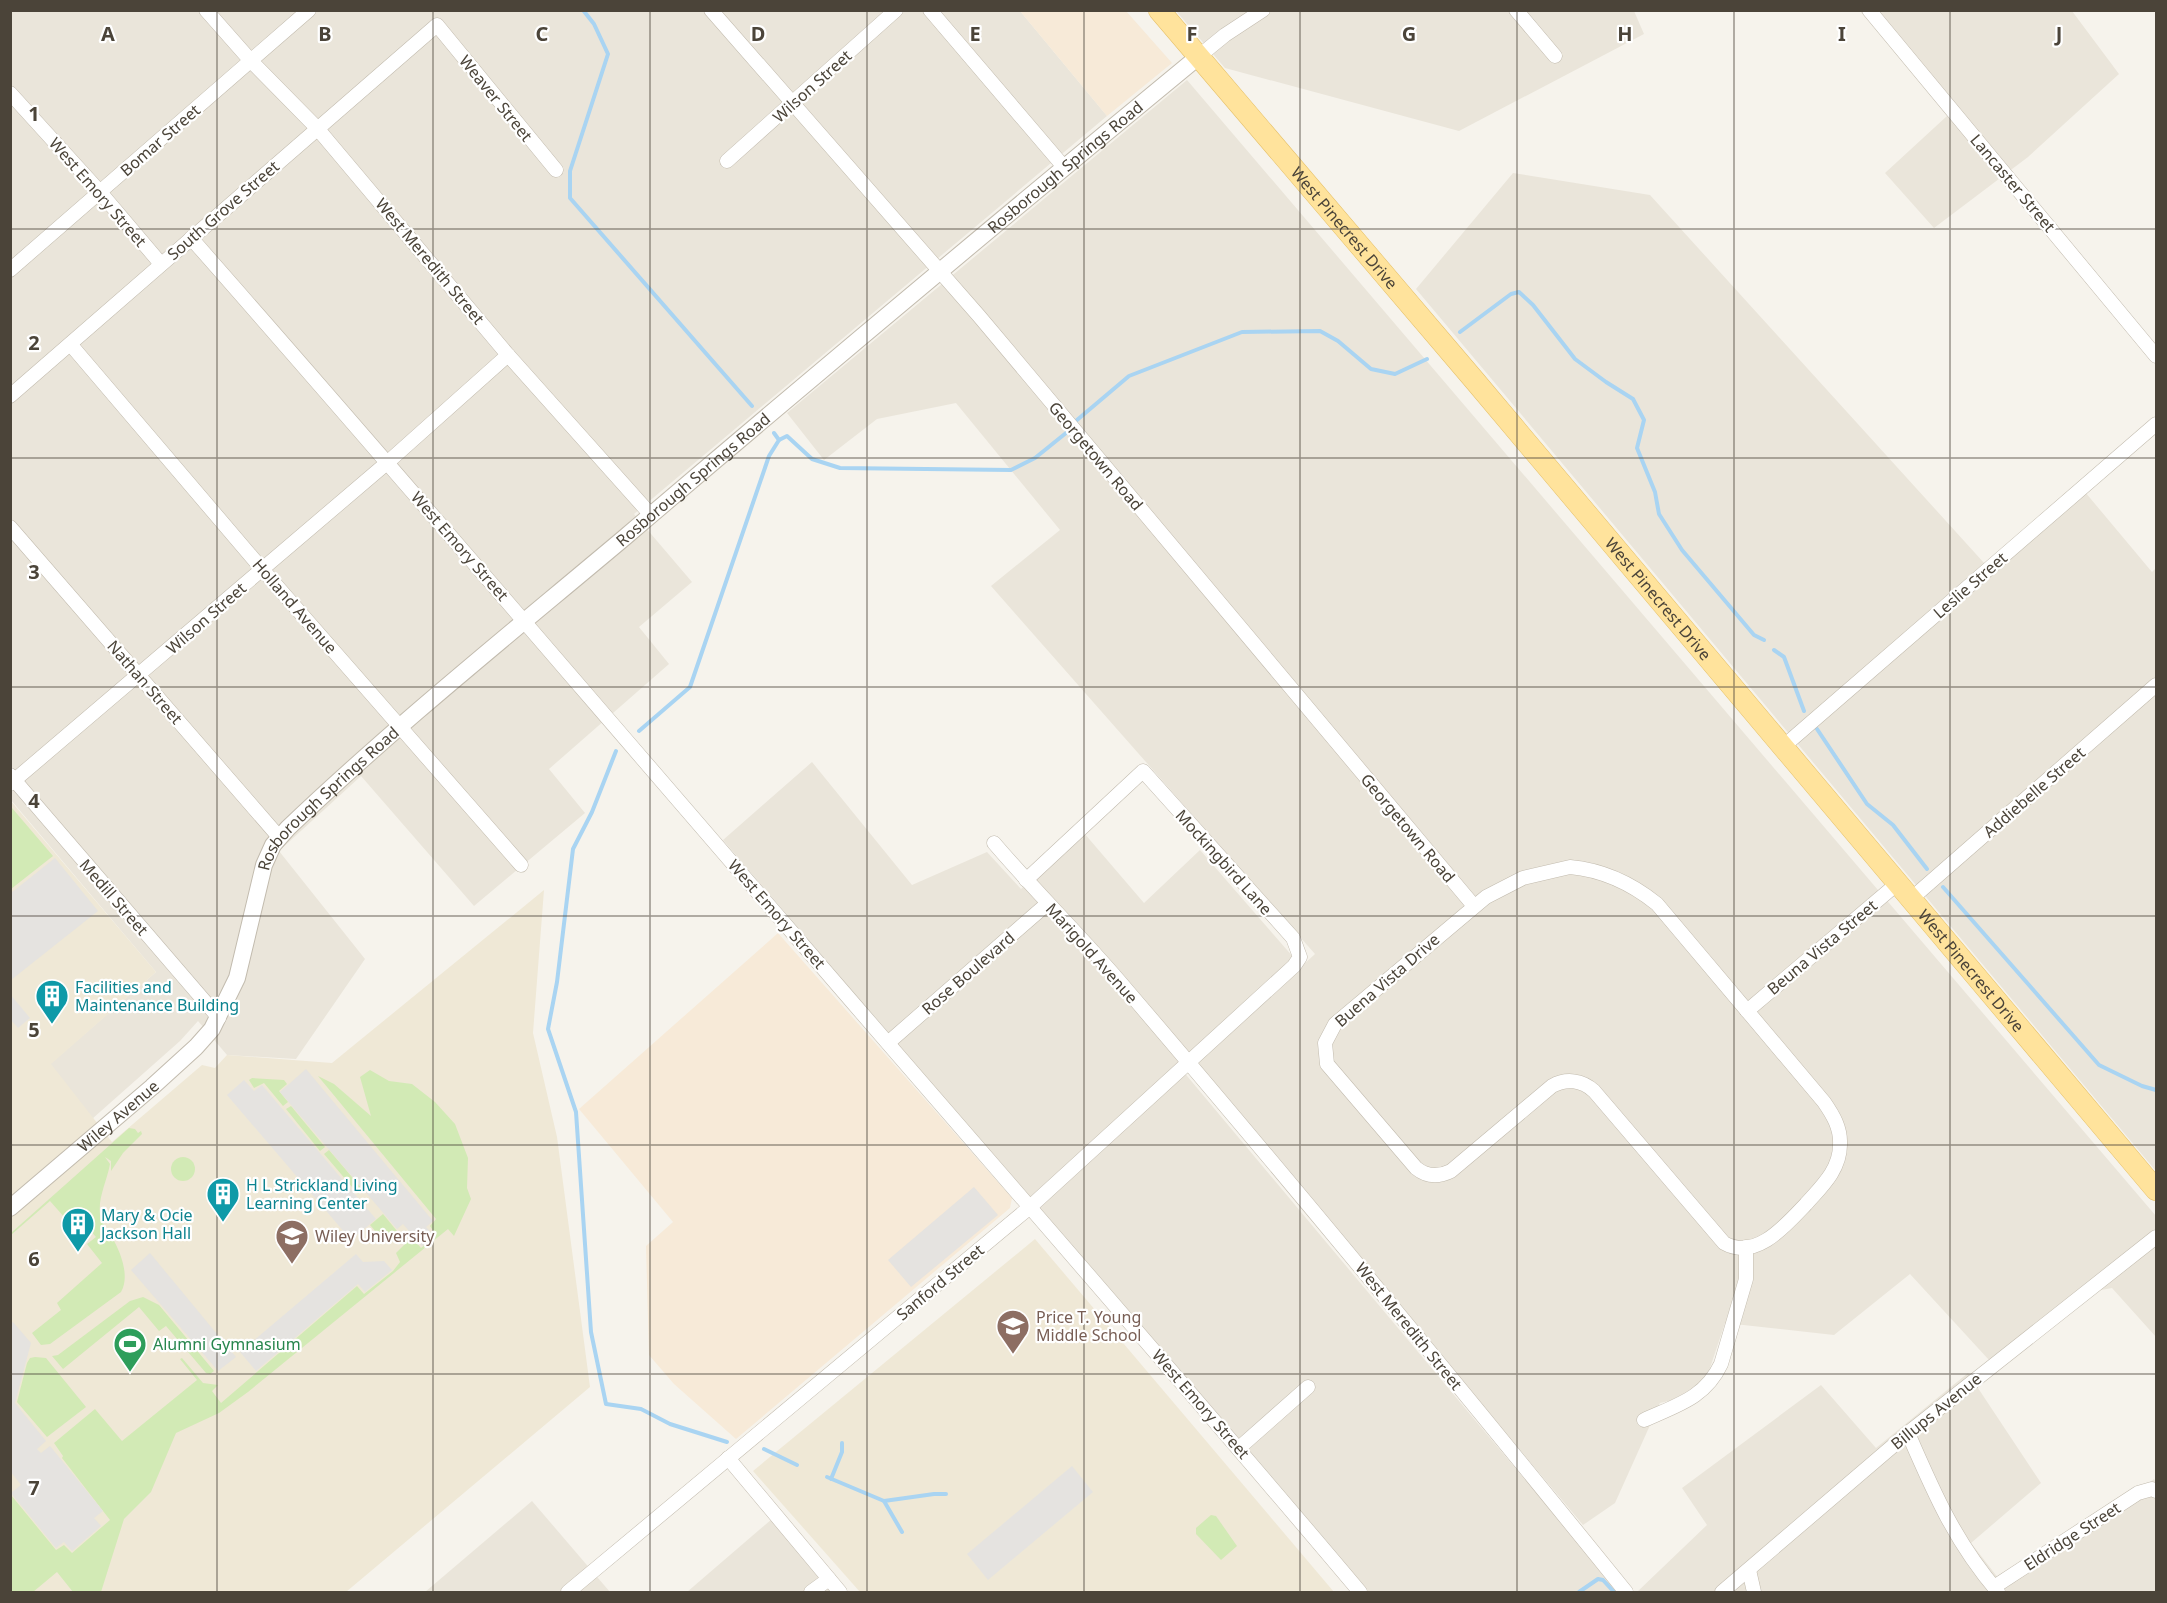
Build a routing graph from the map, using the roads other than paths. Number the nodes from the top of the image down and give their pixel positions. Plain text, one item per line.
1 (206, 10) edge
2 (309, 10) edge
3 (711, 10) edge
4 (896, 10) edge
5 (930, 10) edge
6 (1158, 10) edge
7 (1263, 10) edge
8 (1516, 10) edge
9 (1876, 13) edge
10 (437, 25) joint
11 (1554, 56) dead end
12 (1198, 57) junction
13 (251, 61) junction
14 (10, 93) edge
15 (794, 103) junction
16 (317, 128) junction
17 (727, 161) dead end
18 (1064, 167) junction
19 (556, 170) dead end
20 (100, 192) junction
21 (190, 238) junction
22 (161, 264) junction
23 (10, 270) edge
24 (940, 271) junction
25 (71, 345) junction
26 (508, 355) junction
27 (2157, 356) edge
28 (10, 396) edge
29 (2157, 424) edge
30 (388, 462) junction
31 (651, 515) junction
32 (10, 527) edge
33 (262, 569) junction
34 (525, 621) junction
35 (140, 675) junction
36 (2157, 685) edge
37 (401, 727) junction
38 (1784, 746) junction
39 (12, 780) edge
40 (279, 837) junction
41 (994, 843) dead end
42 (521, 865) dead end
43 (1026, 880) junction
44 (1905, 891) junction
45 (1047, 904) junction
46 (1474, 906) junction
47 (1300, 957) joint
48 (1746, 1011) junction
49 (219, 1018) junction
50 (889, 1042) junction
51 (1188, 1064) junction
52 (2156, 1190) edge
53 (1030, 1207) junction
54 (10, 1208) edge
55 (2157, 1237) edge
56 (1746, 1247) junction
57 (1308, 1387) dead end
58 (1644, 1420) dead end
59 (1908, 1433) junction
60 (1239, 1448) junction
61 (728, 1458) junction
62 (2154, 1490) edge
63 (1749, 1570) junction
64 (829, 1580) junction
65 (1996, 1590) edge
66 (568, 1593) edge
67 (811, 1593) edge
68 (840, 1593) edge
69 (1360, 1593) edge
70 (1626, 1593) edge
71 (1722, 1593) edge
72 (1754, 1593) edge

1 - 13 street, West Meredith Street
2 - 13 street, Bomar Street
3 - 15 street, Georgetown Road
4 - 15 street, Wilson Street
5 - 18 street
6 - 12 main road, West Pinecrest Drive
7 - 12 street, Rosborough Springs Road
8 - 11 street
9 - 27 street, Lancaster Street
10 - 16 street, South Grove Street
10 - 19 street, Weaver Street
12 - 18 street, Rosborough Springs Road
12 - 38 main road, West Pinecrest Drive
13 - 16 street, West Meredith Street
13 - 20 street, Bomar Street
14 - 20 street, West Emory Street
15 - 17 street, Wilson Street
15 - 24 street, Georgetown Road
16 - 21 street, South Grove Street
16 - 26 street, West Meredith Street
18 - 24 street, Rosborough Springs Road
20 - 22 street, West Emory Street
20 - 23 street, Bomar Street
21 - 22 street, South Grove Street
21 - 30 street, West Emory Street
22 - 25 street, South Grove Street
24 - 31 street, Rosborough Springs Road
24 - 46 street, Georgetown Road
25 - 28 street, South Grove Street
25 - 33 street, Holland Avenue
26 - 30 street, Wilson Street
26 - 31 street, West Meredith Street
29 - 38 street, Leslie Street
30 - 33 street, Wilson Street
30 - 34 street, West Emory Street
31 - 34 street, Rosborough Springs Road
32 - 35 street, Nathan Street
33 - 35 street, Wilson Street
33 - 37 street, Holland Avenue
34 - 37 street, Rosborough Springs Road
34 - 50 street, West Emory Street
35 - 39 street, Wilson Street
35 - 40 street, Nathan Street
36 - 44 street, Addiebelle Street
37 - 40 street, Rosborough Springs Road
37 - 42 street, Holland Avenue
38 - 44 main road, West Pinecrest Drive
39 - 49 street, Medill Street
40 - 49 street, Rosborough Springs Road
41 - 43 street, Marigold Avenue
43 - 45 street, Marigold Avenue
43 - 47 street, Mockingbird Lane
44 - 48 street, Beuna Vista Street
44 - 52 main road, West Pinecrest Drive
45 - 50 street, Rose Boulevard
45 - 51 street, Marigold Avenue
46 - 48 street, Buena Vista Drive
46 - 56 street, Buena Vista Drive
47 - 51 street, Sanford Street
48 - 56 street, Buena Vista Drive
49 - 54 street, Wiley Avenue
50 - 53 street, West Emory Street
51 - 53 street, Sanford Street
51 - 70 street, West Meredith Street
53 - 60 street, West Emory Street
53 - 61 street, Sanford Street
55 - 59 street, Billups Avenue
56 - 58 street
57 - 60 street
59 - 63 street, Billups Avenue
59 - 65 street
60 - 69 street, West Emory Street
61 - 64 street
61 - 66 street, Sanford Street
62 - 65 street, Eldridge Street
63 - 71 street, Billups Avenue
63 - 72 street
64 - 67 street
64 - 68 street

